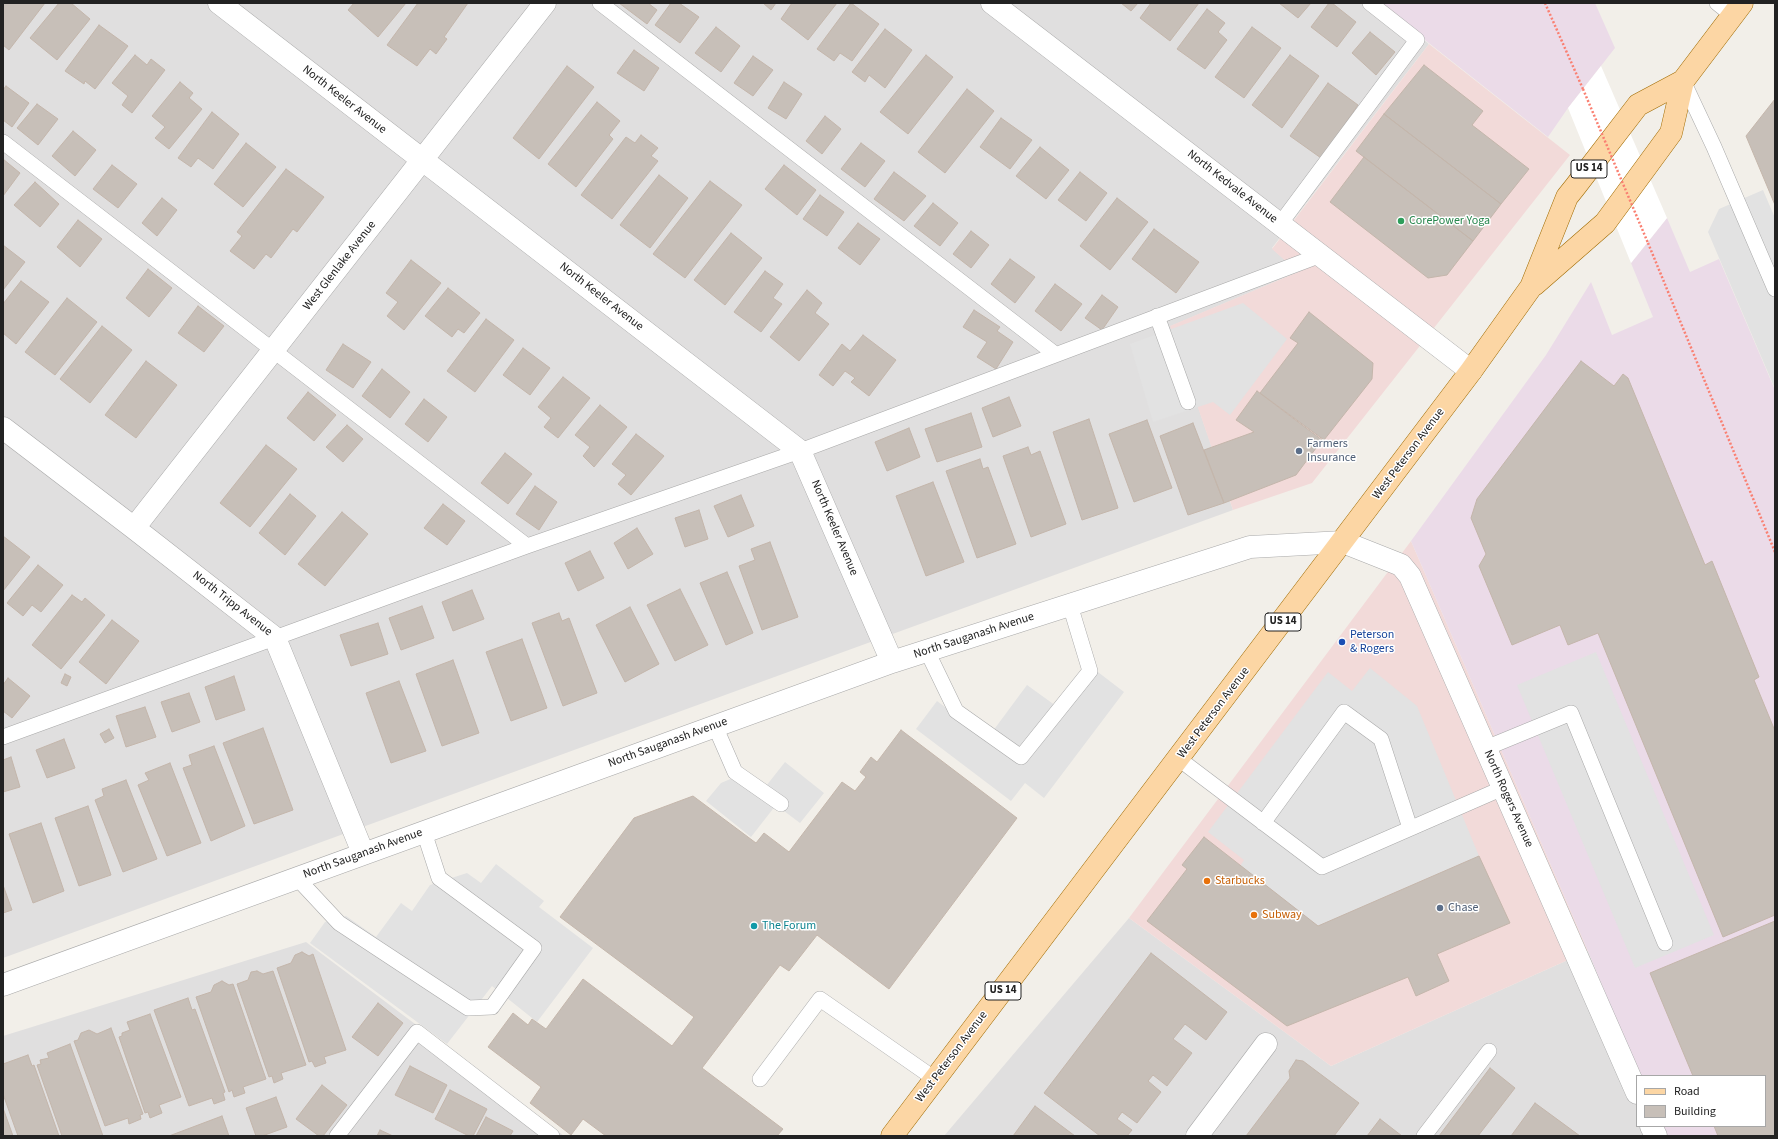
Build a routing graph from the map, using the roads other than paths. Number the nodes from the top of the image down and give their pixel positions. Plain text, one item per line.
1 (219, 3) edge
2 (545, 3) edge
3 (600, 3) edge
4 (992, 3) edge
5 (1370, 3) edge
6 (1730, 7) edge
7 (1683, 81) junction
8 (3, 142) edge
9 (422, 160) junction
10 (1280, 224) junction
11 (1321, 255) junction
12 (1531, 287) junction
13 (1775, 289) edge
14 (1157, 316) junction
15 (273, 351) junction
16 (1055, 354) junction
17 (1471, 371) junction
18 (1188, 402) dead end
19 (3, 428) edge
20 (800, 451) junction
21 (134, 528) junction
22 (1343, 542) junction
23 (527, 546) junction
24 (1070, 605) junction
25 (275, 638) junction
26 (927, 651) junction
27 (892, 662) junction
28 (715, 726) junction
29 (3, 736) edge
30 (1486, 748) junction
31 (1178, 759) junction
32 (1503, 788) junction
33 (781, 804) dead end
34 (1263, 823) junction
35 (1410, 828) junction
36 (424, 832) junction
37 (363, 853) junction
38 (297, 878) junction
39 (1665, 943) dead end
40 (3, 985) edge
41 (1266, 1044) dead end
42 (1489, 1051) dead end
43 (760, 1079) dead end
44 (935, 1079) junction
45 (1636, 1091) edge
46 (1652, 1127) edge
47 (337, 1136) edge
48 (552, 1136) edge
49 (892, 1136) edge
50 (1197, 1136) edge
51 (1424, 1136) edge
52 (1656, 1136) edge

1 - 9 street, North Keeler Avenue
2 - 9 street, West Glenlake Avenue
3 - 16 lane
4 - 10 street, North Kedvale Avenue
5 - 10 lane
6 - 7 main road, West Peterson Avenue / US 14
7 - 12 main road, West Peterson Avenue / US 14
7 - 12 main road, West Peterson Avenue / US 14
7 - 13 lane
8 - 15 lane
9 - 15 street, West Glenlake Avenue
9 - 20 street, North Keeler Avenue
10 - 11 street, North Kedvale Avenue
11 - 14 lane
11 - 17 street, North Kedvale Avenue
12 - 17 main road, West Peterson Avenue / US 14
14 - 16 lane
14 - 18 lane
15 - 21 street, West Glenlake Avenue
15 - 23 lane
16 - 20 lane
17 - 22 main road, West Peterson Avenue / US 14
19 - 21 street, North Tripp Avenue
20 - 23 lane
20 - 27 street, North Keeler Avenue
21 - 25 street, North Tripp Avenue
22 - 24 street, North Sauganash Avenue
22 - 30 street, North Rogers Avenue
22 - 31 main road, West Peterson Avenue / US 14
23 - 25 lane
24 - 26 street, North Sauganash Avenue
24 - 26 lane
25 - 29 lane
25 - 37 street, North Tripp Avenue
26 - 27 street, North Sauganash Avenue
27 - 28 street, North Sauganash Avenue
28 - 33 lane
28 - 36 street, North Sauganash Avenue
30 - 32 street, North Rogers Avenue
30 - 39 lane
31 - 34 lane
31 - 44 main road, West Peterson Avenue / US 14
32 - 35 lane
32 - 45 street, North Rogers Avenue
34 - 35 lane
34 - 35 lane
36 - 37 street, North Sauganash Avenue
36 - 38 lane
37 - 38 street, North Sauganash Avenue
38 - 40 street, North Sauganash Avenue
41 - 50 street
42 - 51 lane
43 - 44 lane
44 - 49 main road, West Peterson Avenue / US 14
46 - 52 street
47 - 48 lane

